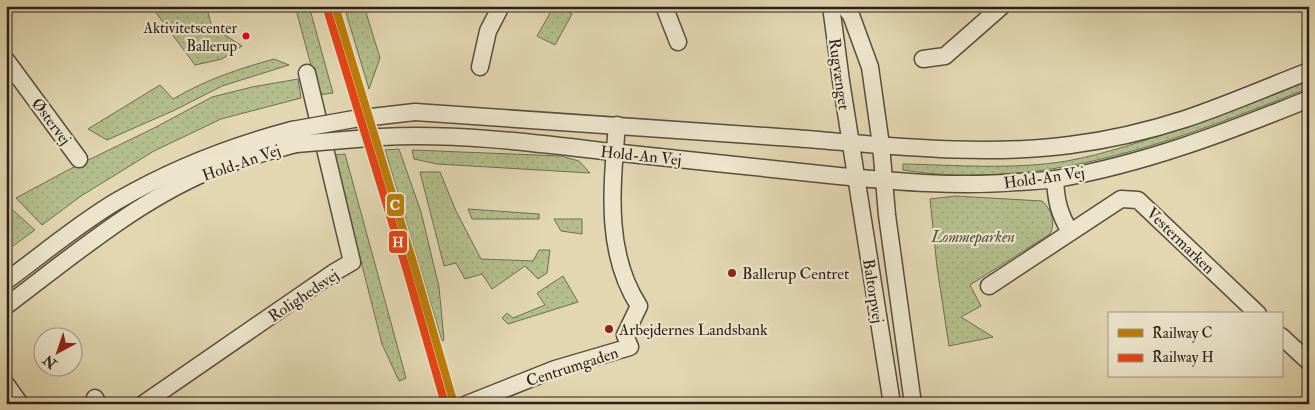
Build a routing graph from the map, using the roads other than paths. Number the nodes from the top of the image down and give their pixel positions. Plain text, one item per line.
1 (501, 6) edge
2 (664, 6) edge
3 (831, 6) edge
4 (844, 6) edge
5 (1002, 6) edge
6 (678, 42) dead end
7 (923, 59) dead end
8 (6, 60) edge
9 (480, 67) dead end
10 (1309, 71) edge
11 (307, 73) dead end
12 (1309, 99) edge
13 (617, 125) junction
14 (294, 137) junction
15 (850, 143) junction
16 (881, 145) junction
17 (615, 152) junction
18 (79, 159) dead end
19 (856, 177) junction
20 (1055, 179) junction
21 (884, 180) junction
22 (1070, 232) junction
23 (6, 281) edge
24 (989, 286) dead end
25 (6, 306) edge
26 (1256, 312) edge
27 (1282, 337) edge
28 (1309, 362) edge
29 (6, 384) edge
30 (468, 403) edge
31 (20, 404) edge
32 (143, 404) edge
33 (892, 404) edge
34 (913, 404) edge

1 - 9 street
2 - 6 street
3 - 15 street, Rugvænget
4 - 16 street, Rugvænget
5 - 7 street
8 - 18 street, Østervej
10 - 16 street, Hold-An Vej
11 - 32 street, Rolighedsvej
12 - 20 street, Hold-An Vej
13 - 14 street, Hold-An Vej, bridge
13 - 15 street, Hold-An Vej
13 - 17 street, Centrumgaden
14 - 17 street, Hold-An Vej, bridge
14 - 23 street, Hold-An Vej
14 - 25 street, Hold-An Vej
15 - 16 street, Hold-An Vej
15 - 19 street, Rugvænget
16 - 21 street, Rugvænget
17 - 19 street, Hold-An Vej
17 - 30 street, Centrumgaden
19 - 21 street, Hold-An Vej
19 - 33 street, Baltorpvej
20 - 21 street, Hold-An Vej
20 - 22 street
21 - 34 street, Baltorpvej
22 - 24 street, Vestermarken
22 - 26 street, Vestermarken
27 - 28 street
29 - 31 street

